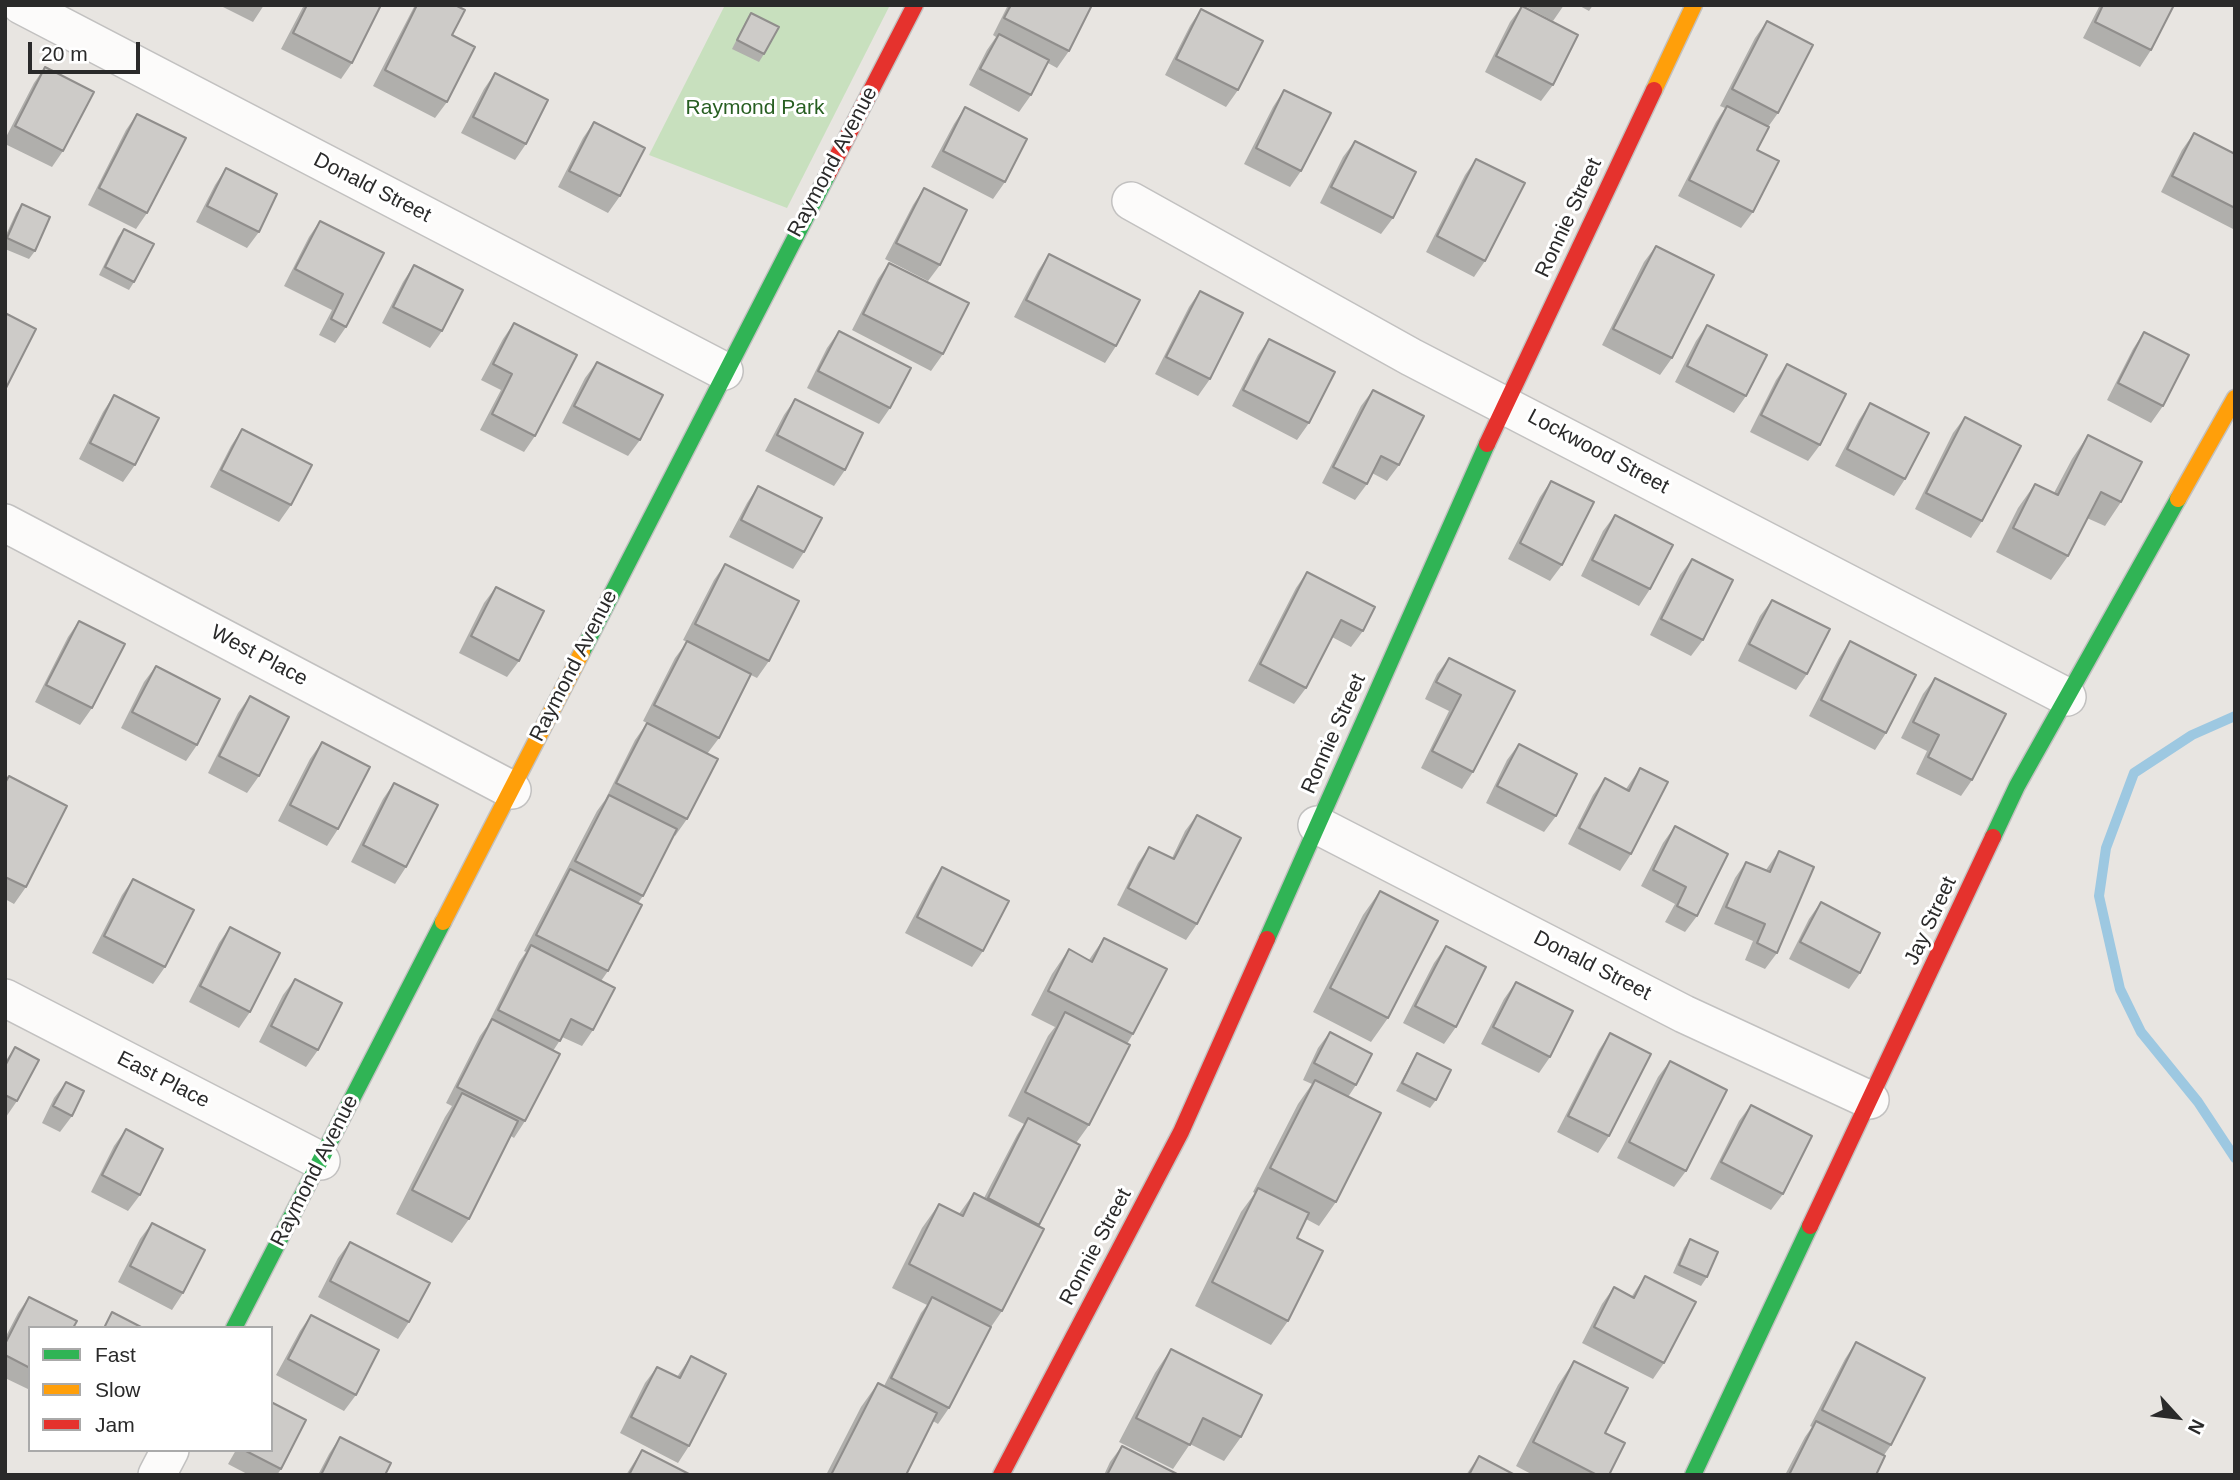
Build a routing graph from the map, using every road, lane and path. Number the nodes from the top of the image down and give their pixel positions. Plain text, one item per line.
1 (21, 5) edge
2 (915, 5) edge
3 (1694, 5) edge
4 (1131, 201) dead end
5 (724, 371) junction
6 (2235, 398) edge
7 (1504, 403) junction
8 (5, 523) edge
9 (2067, 697) junction
10 (512, 790) junction
11 (1317, 825) junction
12 (5, 998) edge
13 (1870, 1100) junction
14 (321, 1161) junction
15 (235, 1326) edge
16 (169, 1452) edge
17 (157, 1475) edge
18 (1001, 1475) edge
19 (1693, 1475) edge

1 - 5 street, Donald Street
2 - 5 street, Raymond Avenue
3 - 7 street, Ronnie Street
4 - 7 street, Lockwood Street
5 - 10 street, Raymond Avenue
6 - 9 street, Jay Street
7 - 9 street, Lockwood Street
7 - 11 street, Ronnie Street
8 - 10 street, West Place
9 - 13 street, Jay Street
10 - 14 street, Raymond Avenue
11 - 13 street, Donald Street
11 - 18 street, Ronnie Street
12 - 14 street, East Place
13 - 19 street, Jay Street
14 - 15 street, Raymond Avenue
16 - 17 street

